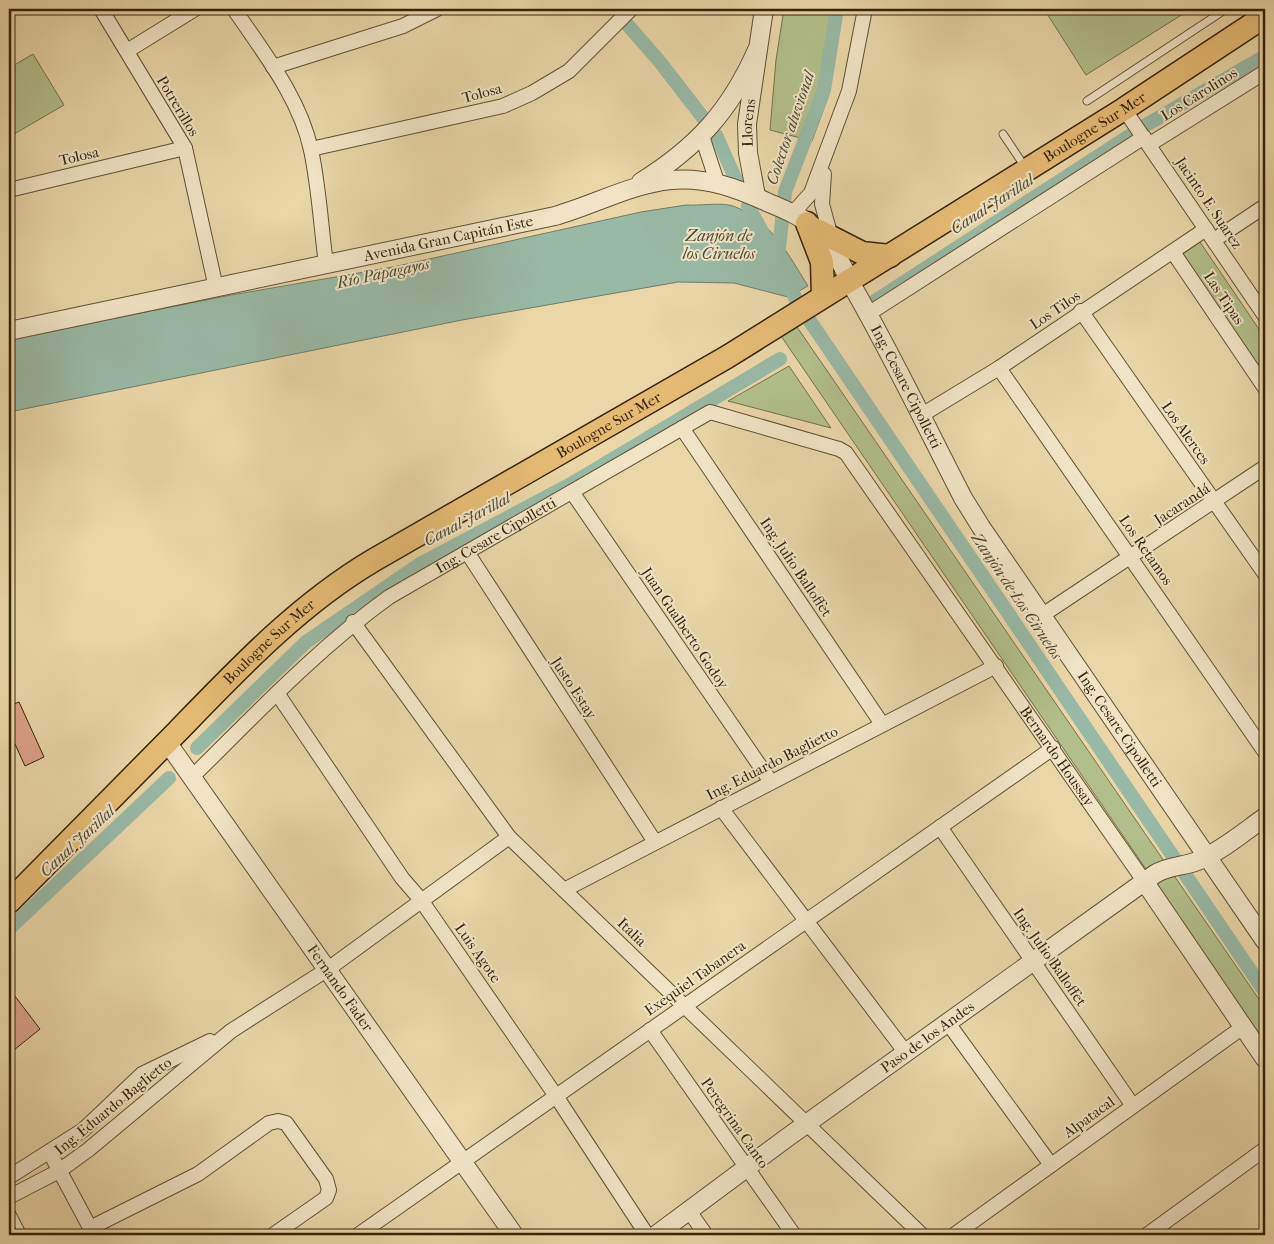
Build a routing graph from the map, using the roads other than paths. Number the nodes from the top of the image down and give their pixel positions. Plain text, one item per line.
1 (101, 9) edge
2 (195, 9) edge
3 (234, 9) edge
4 (437, 9) edge
5 (631, 9) edge
6 (764, 9) edge
7 (865, 9) edge
8 (1226, 9) edge
9 (1265, 16) edge
10 (757, 50) junction
11 (126, 51) junction
12 (273, 67) junction
13 (1265, 72) edge
14 (1087, 101) dead end
15 (1124, 109) junction
16 (1003, 134) dead end
17 (702, 136) junction
18 (1147, 141) junction
19 (185, 148) junction
20 (311, 149) junction
21 (828, 149) junction
22 (1027, 170) junction
23 (716, 182) junction
24 (630, 189) junction
25 (9, 190) edge
26 (762, 199) junction
27 (1265, 206) edge
28 (808, 223) junction
29 (1210, 234) junction
30 (1173, 252) junction
31 (890, 256) junction
32 (326, 264) junction
33 (849, 280) junction
34 (216, 288) junction
35 (823, 296) junction
36 (1081, 311) junction
37 (868, 314) junction
38 (1265, 316) edge
39 (9, 331) edge
40 (999, 368) junction
41 (1265, 388) edge
42 (920, 416) junction
43 (682, 428) junction
44 (846, 453) joint
45 (1265, 467) edge
46 (572, 492) junction
47 (1214, 502) junction
48 (466, 552) junction
49 (1131, 556) junction
50 (1265, 574) edge
51 (1041, 616) junction
52 (354, 622) junction
53 (996, 666) junction
54 (277, 693) junction
55 (882, 724) junction
56 (167, 742) junction
57 (1053, 748) junction
58 (1265, 752) edge
59 (193, 776) junction
60 (771, 782) junction
61 (722, 808) junction
62 (1265, 817) edge
63 (940, 827) junction
64 (509, 837) junction
65 (655, 842) junction
66 (1203, 859) junction
67 (1144, 882) junction
68 (564, 890) junction
69 (421, 900) junction
70 (9, 902) edge
71 (805, 920) junction
72 (1265, 941) edge
73 (1033, 962) junction
74 (328, 969) junction
75 (684, 1005) junction
76 (948, 1023) junction
77 (1243, 1027) junction
78 (650, 1030) junction
79 (231, 1031) junction
80 (906, 1053) junction
81 (1265, 1059) edge
82 (556, 1096) junction
83 (1133, 1106) junction
84 (806, 1124) junction
85 (1265, 1149) edge
86 (50, 1153) junction
87 (462, 1161) junction
88 (1051, 1165) junction
89 (747, 1168) junction
90 (59, 1170) junction
91 (9, 1177) edge
92 (9, 1197) edge
93 (9, 1208) edge
94 (689, 1211) junction
95 (92, 1232) edge
96 (22, 1233) edge
97 (12, 1235) edge
98 (273, 1235) edge
99 (358, 1235) edge
100 (514, 1235) edge
101 (646, 1235) edge
102 (656, 1235) edge
103 (706, 1235) edge
104 (794, 1235) edge
105 (922, 1235) edge
106 (954, 1235) edge
107 (1147, 1235) edge

1 - 11 street, Potrerillos
2 - 11 street
3 - 12 street
4 - 12 street
5 - 20 street, Tolosa
6 - 10 street, Llorens
7 - 21 street
8 - 14 lane
9 - 15 main road, Boulogne Sur Mer
10 - 17 street, Llorens
10 - 26 street, Llorens
11 - 19 street, Potrerillos
12 - 20 street
13 - 18 street, Los Carolinos
15 - 18 street, Jacinto E. Suarez
15 - 22 main road, Boulogne Sur Mer
16 - 22 lane
17 - 23 street
17 - 24 street, Llorens
18 - 29 street, Jacinto E. Suarez
18 - 37 street, Los Carolinos
19 - 25 street, Tolosa
19 - 34 street, Potrerillos
20 - 32 street
21 - 28 street
21 - 28 street
22 - 31 main road, Boulogne Sur Mer
23 - 24 street, Avenida Gran Capitán Este
23 - 26 street, Avenida Gran Capitán Este
24 - 32 street, Avenida Gran Capitán Este
26 - 28 street, Avenida Gran Capitán Este
27 - 29 street, Los Tilos
28 - 31 main road
28 - 33 street
28 - 35 main road
29 - 30 street, Los Tilos
29 - 38 street, Jacinto E. Suarez
30 - 36 street, Los Tilos
30 - 41 street, Las Tipas
31 - 33 main road, Boulogne Sur Mer
32 - 34 street, Avenida Gran Capitán Este
33 - 35 main road, Boulogne Sur Mer
33 - 37 street, Ing. Cesare Cipolletti
34 - 39 street, Avenida Gran Capitán Este
35 - 56 main road, Boulogne Sur Mer
36 - 40 street, Los Tilos
36 - 47 street, Los Alerces
37 - 42 street, Ing. Cesare Cipolletti
40 - 42 street, Los Tilos
40 - 49 street, Los Retamos
42 - 51 street, Ing. Cesare Cipolletti
43 - 44 street, Ing. Cesare Cipolletti
43 - 46 street, Ing. Cesare Cipolletti
43 - 55 street, Ing. Julio Balloffet
44 - 53 street, Bernardo Houssay
45 - 47 street, Jacarandá
46 - 48 street, Ing. Cesare Cipolletti
46 - 60 street, Juan Gualberto Godoy
47 - 49 street, Jacarandá
47 - 50 street, Los Alerces
48 - 52 street, Ing. Cesare Cipolletti
48 - 65 street, Justo Estay
49 - 51 street, Jacarandá
49 - 58 street, Los Retamos
51 - 66 street, Ing. Cesare Cipolletti
52 - 54 street, Ing. Cesare Cipolletti
52 - 64 street, Italia
53 - 55 street, Ing. Eduardo Baglietto
53 - 57 street, Bernardo Houssay
54 - 59 street, Ing. Cesare Cipolletti
54 - 69 street, Luis Agote
55 - 60 street, Ing. Eduardo Baglietto
56 - 59 street, Fernando Fader
56 - 70 main road, Boulogne Sur Mer
57 - 63 street, Exequiel Tabanera
57 - 67 street, Bernardo Houssay
59 - 74 street, Fernando Fader
60 - 61 street, Ing. Eduardo Baglietto
61 - 65 street, Ing. Eduardo Baglietto
61 - 71 street
62 - 66 street
63 - 71 street, Exequiel Tabanera
63 - 73 street, Ing. Julio Balloffet
64 - 68 street, Italia
64 - 69 street, Ing. Eduardo Baglietto
65 - 68 street, Ing. Eduardo Baglietto
66 - 67 street, Paso de los Andes
66 - 72 street, Ing. Cesare Cipolletti
67 - 73 street, Paso de los Andes
67 - 77 street, Bernardo Houssay
68 - 75 street, Italia
69 - 74 street, Ing. Eduardo Baglietto
69 - 82 street, Luis Agote
71 - 75 street, Exequiel Tabanera
71 - 80 street
73 - 76 street, Paso de los Andes
73 - 83 street, Ing. Julio Balloffet
74 - 79 street, Ing. Eduardo Baglietto
74 - 87 street, Fernando Fader
75 - 78 street, Exequiel Tabanera
75 - 84 street, Italia
76 - 80 street, Paso de los Andes
76 - 88 street
77 - 81 street, Bernardo Houssay
77 - 83 street, Alpatacal
78 - 82 street, Exequiel Tabanera
78 - 89 street, Peregrina Canto
79 - 86 street, Ing. Eduardo Baglietto
79 - 90 street, Ing. Eduardo Baglietto
80 - 84 street, Paso de los Andes
82 - 87 street, Exequiel Tabanera
82 - 101 street, Luis Agote
83 - 88 street, Alpatacal
84 - 89 street, Paso de los Andes
84 - 105 street, Italia
85 - 107 street
86 - 90 street
86 - 91 street, Ing. Eduardo Baglietto
87 - 99 street, Exequiel Tabanera
87 - 100 street, Fernando Fader
88 - 106 street, Alpatacal
89 - 94 street, Paso de los Andes
89 - 104 street, Peregrina Canto
90 - 92 street, Ing. Eduardo Baglietto
90 - 95 street
93 - 96 lane
94 - 102 street, Paso de los Andes
94 - 103 street
95 - 98 street
96 - 97 lane

